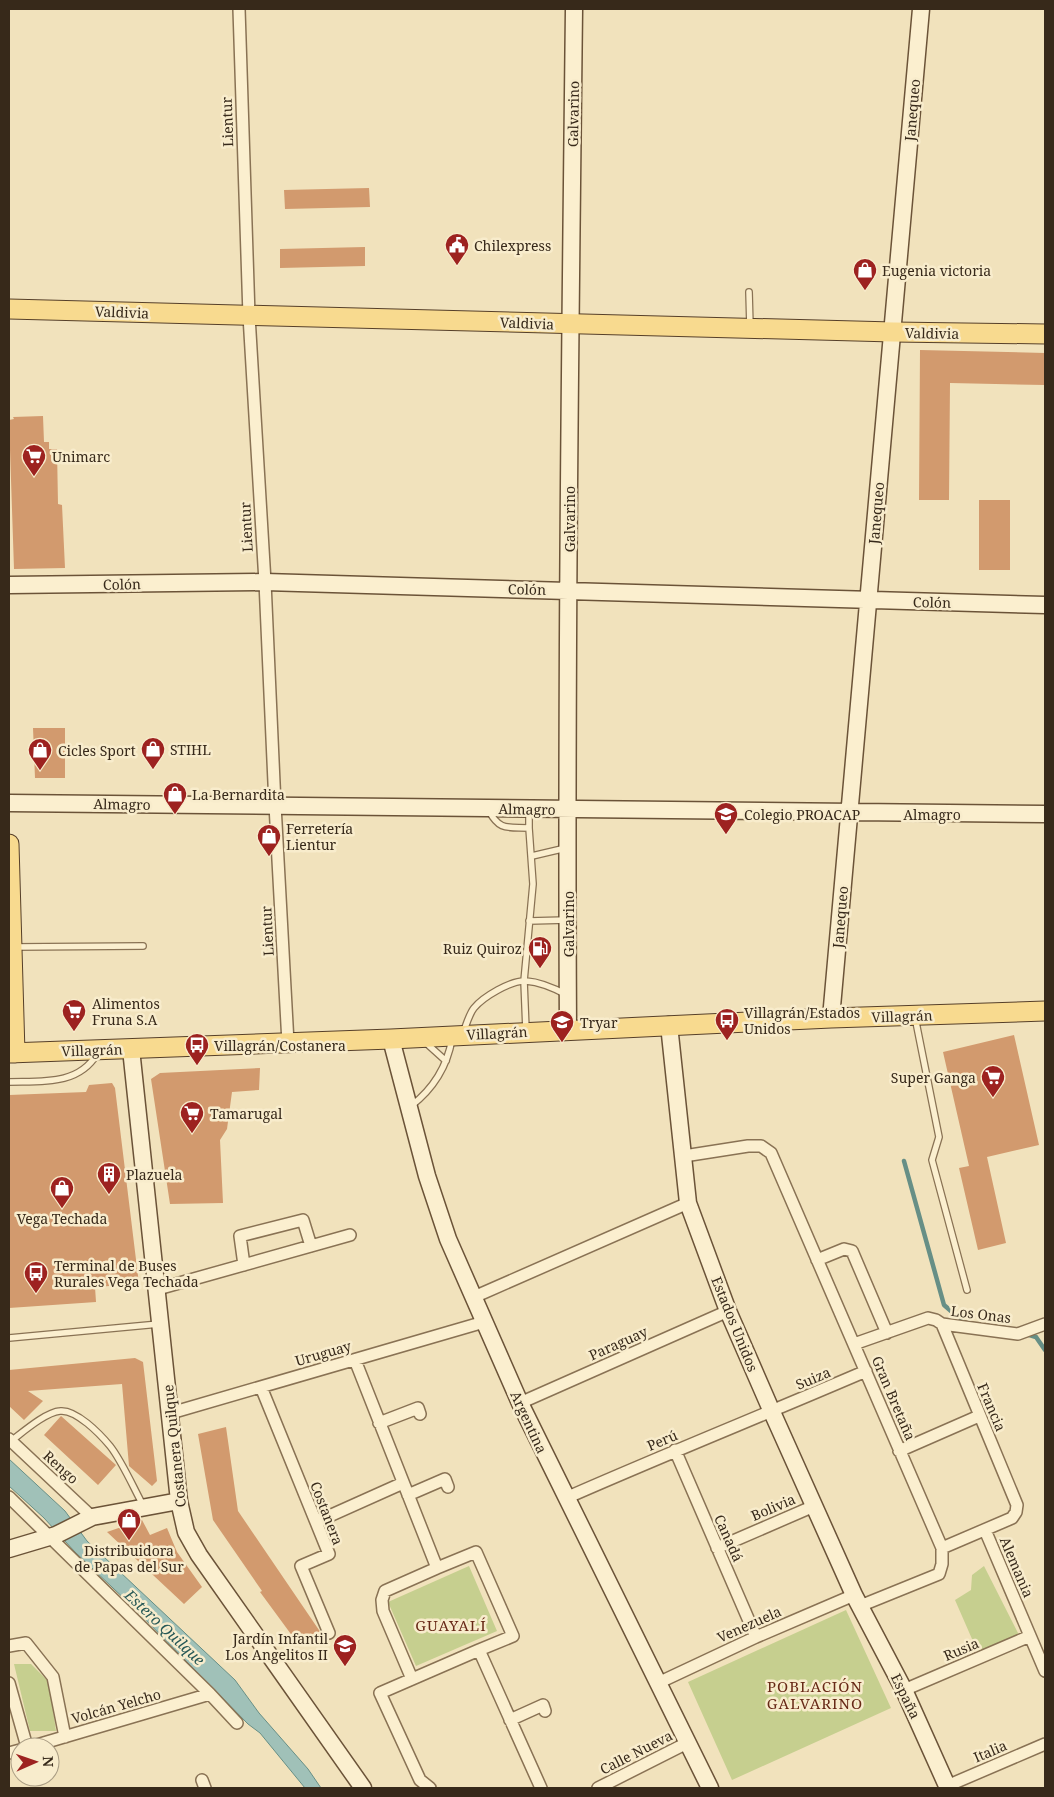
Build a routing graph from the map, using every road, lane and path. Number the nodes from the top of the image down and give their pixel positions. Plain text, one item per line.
1 (238, 9) edge
2 (574, 9) edge
3 (921, 9) edge
4 (750, 292) dead end
5 (9, 309) edge
6 (249, 316) junction
7 (570, 324) junction
8 (750, 329) junction
9 (892, 332) junction
10 (1045, 334) edge
11 (265, 582) junction
12 (9, 585) edge
13 (568, 590) junction
14 (869, 600) junction
15 (1045, 605) edge
16 (9, 803) edge
17 (274, 805) junction
18 (488, 809) junction
19 (530, 810) junction
20 (568, 810) junction
21 (850, 813) junction
22 (1045, 814) edge
23 (529, 828) junction
24 (9, 844) edge
25 (568, 847) junction
26 (532, 856) junction
27 (568, 920) junction
28 (529, 921) junction
29 (143, 946) dead end
30 (12, 947) junction
31 (524, 981) junction
32 (568, 996) junction
33 (1045, 1011) edge
34 (915, 1016) junction
35 (832, 1018) junction
36 (669, 1025) junction
37 (568, 1030) junction
38 (526, 1031) junction
39 (457, 1035) junction
40 (419, 1037) junction
41 (391, 1039) junction
42 (288, 1043) junction
43 (131, 1049) junction
44 (99, 1050) junction
45 (12, 1053) edge
46 (446, 1061) junction
47 (9, 1082) edge
48 (409, 1107) junction
49 (684, 1156) junction
50 (688, 1203) junction
51 (350, 1235) dead end
52 (311, 1246) junction
53 (817, 1260) junction
54 (244, 1265) junction
55 (158, 1289) junction
56 (967, 1290) dead end
57 (474, 1297) junction
58 (728, 1311) junction
59 (484, 1322) junction
60 (161, 1323) junction
61 (942, 1324) junction
62 (1045, 1324) edge
63 (886, 1333) junction
64 (9, 1338) edge
65 (854, 1344) junction
66 (355, 1360) junction
67 (866, 1371) junction
68 (261, 1387) junction
69 (520, 1403) junction
70 (772, 1412) junction
71 (171, 1414) junction
72 (420, 1414) dead end
73 (979, 1416) junction
74 (379, 1423) junction
75 (10, 1440) edge
76 (675, 1450) junction
77 (899, 1450) junction
78 (403, 1483) junction
79 (448, 1487) dead end
80 (408, 1494) junction
81 (9, 1496) edge
82 (566, 1498) junction
83 (180, 1501) junction
84 (814, 1506) junction
85 (144, 1507) junction
86 (85, 1520) junction
87 (316, 1522) junction
88 (986, 1530) junction
89 (52, 1536) junction
90 (717, 1548) junction
91 (942, 1548) junction
92 (9, 1549) edge
93 (437, 1568) junction
94 (857, 1600) junction
95 (329, 1633) dead end
96 (1030, 1636) junction
97 (756, 1637) junction
98 (9, 1646) edge
99 (479, 1650) junction
100 (1045, 1671) edge
101 (412, 1679) junction
102 (9, 1683) edge
103 (658, 1683) junction
104 (904, 1690) junction
105 (210, 1694) junction
106 (546, 1711) dead end
107 (510, 1720) junction
108 (237, 1723) dead end
109 (26, 1737) edge
110 (65, 1737) junction
111 (60, 1738) edge
112 (687, 1743) junction
113 (1045, 1744) edge
114 (947, 1787) edge
115 (363, 1788) edge
116 (430, 1788) edge
117 (541, 1788) edge
118 (598, 1788) edge
119 (710, 1788) edge

1 - 6 street, Lientur
2 - 7 street, Galvarino
3 - 9 street, Janequeo
4 - 8 lane
5 - 6 main road, Valdivia
6 - 7 main road, Valdivia
6 - 11 street, Lientur
7 - 8 main road, Valdivia
7 - 13 street, Galvarino
8 - 9 main road, Valdivia
9 - 10 main road, Valdivia
9 - 14 street, Janequeo
11 - 12 street, Colón
11 - 13 street, Colón
11 - 17 street, Lientur
13 - 14 street, Colón
13 - 20 street, Galvarino
14 - 15 street, Colón
14 - 21 street, Janequeo
16 - 17 street, Almagro
17 - 18 street, Almagro
17 - 42 street, Lientur
18 - 19 street, Almagro
18 - 23 lane
19 - 20 street, Almagro
19 - 23 lane
20 - 21 street, Almagro
20 - 25 street, Galvarino
21 - 22 street, Almagro
21 - 35 street, Janequeo
23 - 26 lane
24 - 30 main road
25 - 26 lane
25 - 27 street, Galvarino
26 - 28 lane
27 - 28 lane
27 - 32 street, Galvarino
28 - 31 lane
29 - 30 lane
30 - 45 main road
31 - 32 lane
31 - 38 lane
31 - 39 lane
32 - 37 street, Galvarino
33 - 34 main road, Villagrán
34 - 35 main road, Villagrán
34 - 56 lane
35 - 36 main road, Villagrán
36 - 37 main road, Villagrán
36 - 49 street, Estados Unidos
37 - 38 main road, Villagrán
38 - 39 main road, Villagrán
39 - 40 main road, Villagrán
39 - 46 lane
40 - 41 main road, Villagrán
40 - 46 lane
41 - 42 main road, Villagrán
41 - 48 street, Argentina
42 - 43 main road, Villagrán
43 - 44 main road, Villagrán
43 - 55 street, Costanera Quilque
44 - 45 main road, Villagrán
44 - 47 lane
46 - 48 lane
48 - 57 street, Argentina
49 - 50 street, Estados Unidos
49 - 53 street, Gran Bretaña
50 - 57 street
50 - 58 street, Estados Unidos
51 - 52 street
52 - 54 street
52 - 54 street
53 - 63 street
53 - 65 street, Gran Bretaña
54 - 55 street
55 - 60 street, Costanera Quilque
57 - 59 street, Argentina
58 - 69 street, Paraguay
58 - 70 street, Estados Unidos
59 - 66 street, Uruguay
59 - 69 street, Argentina
60 - 64 lane
60 - 71 street, Costanera Quilque
61 - 62 street, Los Onas
61 - 63 street
61 - 73 street, Francia
63 - 65 street
65 - 67 street, Gran Bretaña
66 - 68 street, Uruguay
66 - 74 street
67 - 70 street, Suiza
67 - 77 street, Gran Bretaña
68 - 71 street, Uruguay
68 - 87 street, Costanera
69 - 82 street, Argentina
70 - 76 street, Perú
70 - 84 street, Estados Unidos
71 - 83 street, Costanera Quilque
72 - 74 street
73 - 77 street
73 - 88 street, Francia
74 - 78 street
75 - 85 lane
75 - 86 street, Rengo
76 - 82 street, Perú
76 - 90 street, Canadá
77 - 91 street, Gran Bretaña
78 - 80 street
78 - 87 street
79 - 80 street
80 - 93 street
81 - 89 street
82 - 103 street, Argentina
83 - 85 street
83 - 115 street, Costanera Quilque
84 - 90 street, Bolivia
84 - 94 street, Estados Unidos
85 - 86 street
86 - 89 street
87 - 95 street, Costanera
88 - 91 street, Francia
88 - 96 street, Alemania
89 - 92 street
89 - 105 street
90 - 97 street, Canadá
91 - 94 street, Venezuela
93 - 99 street
93 - 101 street
94 - 97 street, Venezuela
94 - 104 street, España
96 - 100 street, Alemania
96 - 104 street, Rusia
97 - 103 street, Venezuela
98 - 110 street
99 - 101 street
99 - 107 street
101 - 116 street
102 - 109 street
103 - 112 street, Argentina
104 - 114 street, España
105 - 108 street
105 - 110 street, Volcán Yelcho
106 - 107 street
107 - 117 street
110 - 111 street, Volcán Yelcho
112 - 118 street, Calle Nueva
112 - 119 street, Argentina
113 - 114 street, Italia

